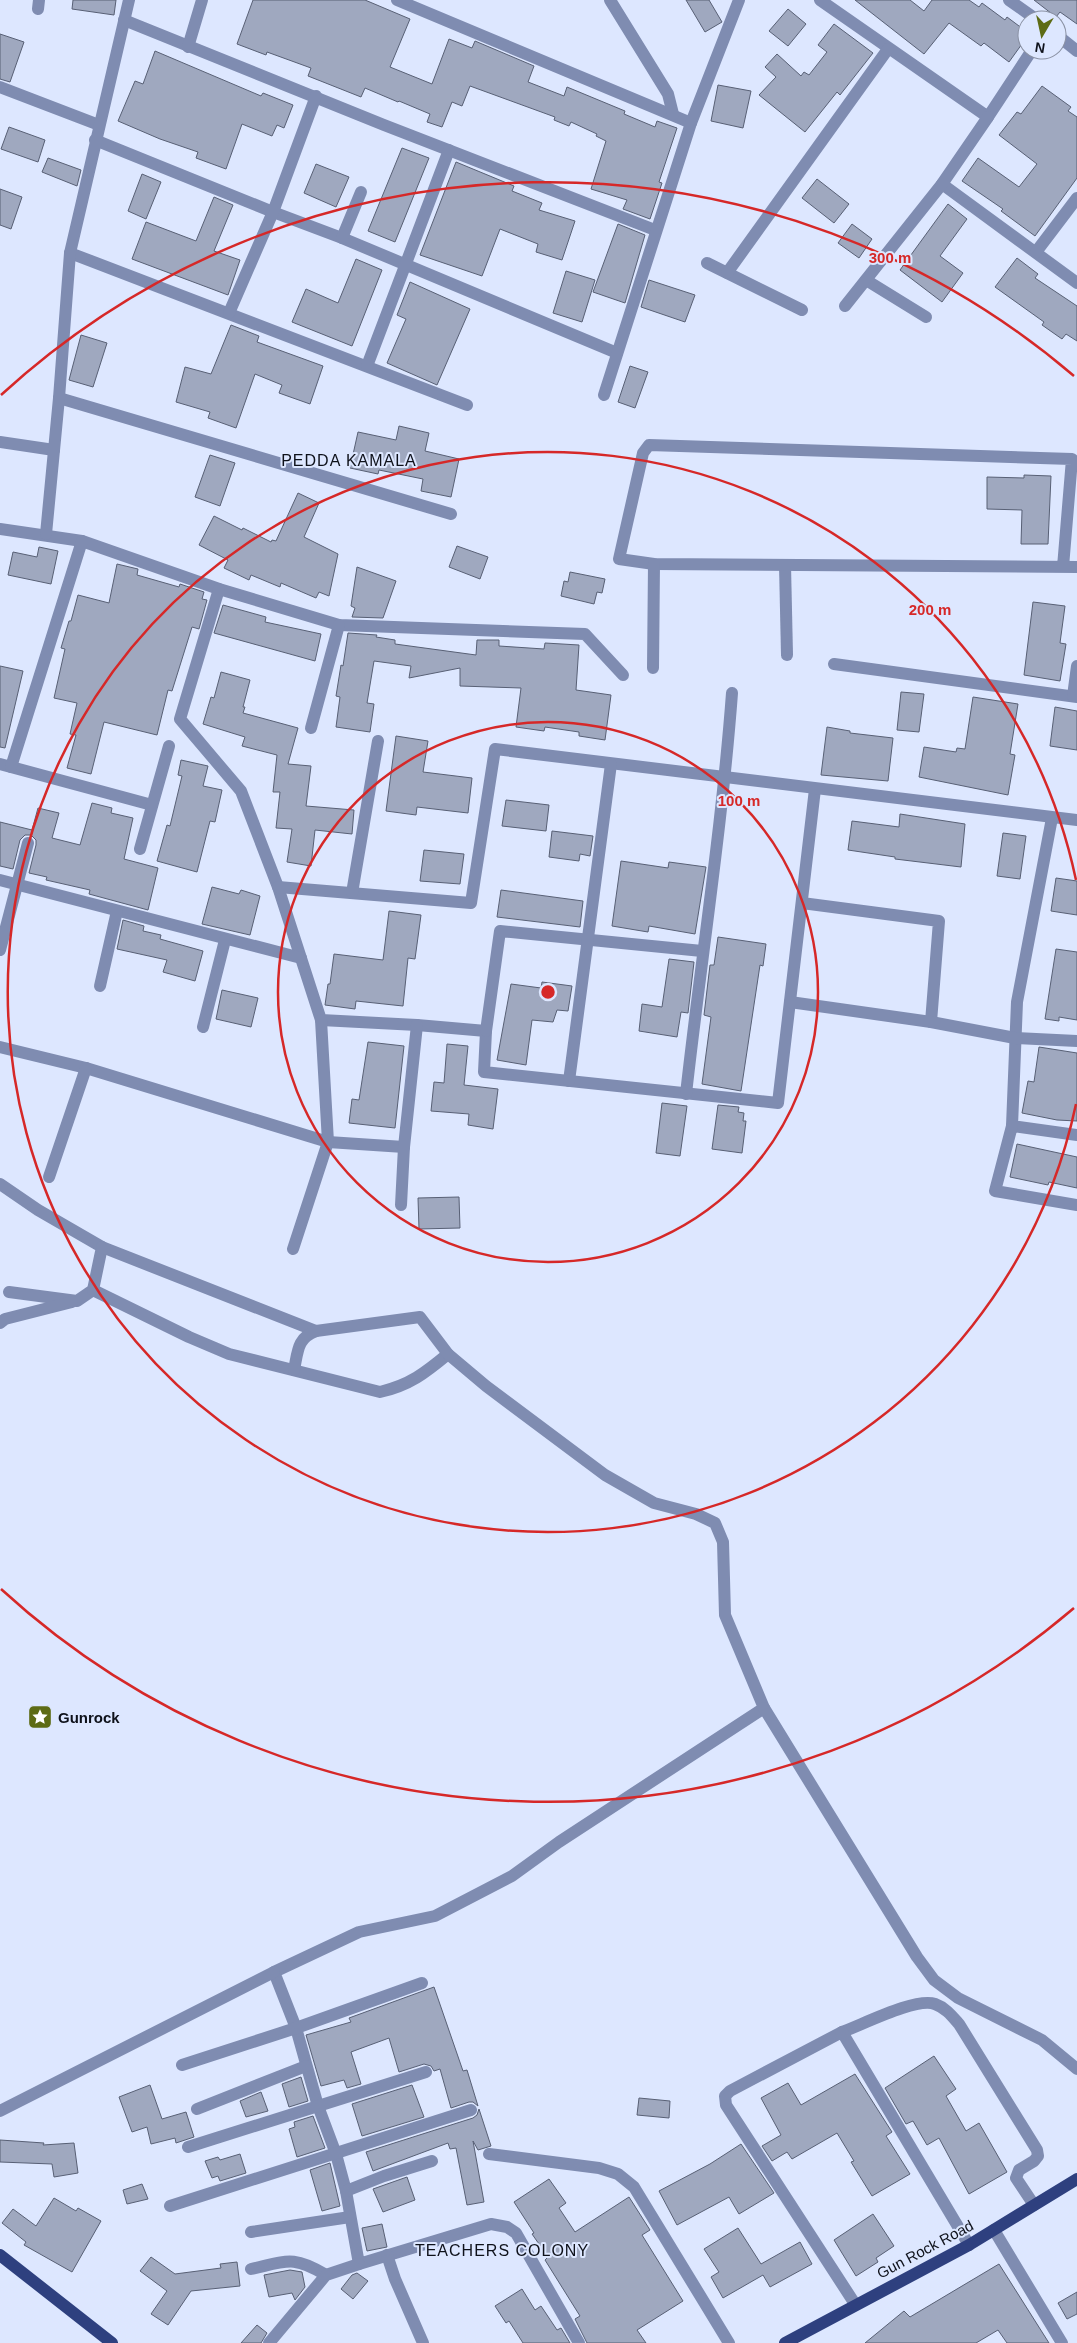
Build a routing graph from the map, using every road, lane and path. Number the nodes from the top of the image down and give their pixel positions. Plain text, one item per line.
1 (129, 0) edge
2 (202, 0) edge
3 (397, 0) edge
4 (610, 0) edge
5 (739, 0) edge
6 (820, 0) edge
7 (1009, 0) edge
8 (1023, 10) edge
9 (124, 20) junction
10 (1067, 43) edge
11 (188, 46) junction
12 (888, 49) junction
13 (1077, 51) edge
14 (1026, 60) edge
15 (1, 90) edge
16 (316, 96) junction
17 (673, 114) junction
18 (988, 118) junction
19 (691, 122) junction
20 (99, 125) junction
21 (96, 140) junction
22 (450, 150) junction
23 (942, 184) junction
24 (361, 192) dead end
25 (1077, 198) edge
26 (273, 212) junction
27 (655, 230) junction
28 (342, 238) junction
29 (1036, 252) junction
30 (70, 253) junction
31 (707, 263) dead end
32 (406, 266) junction
33 (727, 272) junction
34 (866, 280) junction
35 (1077, 283) edge
36 (845, 306) dead end
37 (802, 310) dead end
38 (229, 313) junction
39 (926, 317) dead end
40 (617, 352) junction
41 (367, 366) junction
42 (604, 394) dead end
43 (59, 398) junction
44 (467, 405) dead end
45 (0, 442) edge
46 (54, 450) junction
47 (451, 514) dead end
48 (0, 529) edge
49 (46, 534) junction
50 (82, 541) junction
51 (654, 564) junction
52 (785, 565) junction
53 (1063, 567) junction
54 (1077, 567) edge
55 (219, 589) junction
56 (339, 625) junction
57 (787, 655) dead end
58 (834, 664) dead end
59 (1077, 666) edge
60 (653, 668) dead end
61 (623, 675) dead end
62 (732, 693) dead end
63 (1075, 696) edge
64 (311, 728) dead end
65 (378, 741) dead end
66 (169, 746) dead end
67 (611, 764) junction
68 (5, 766) edge
69 (726, 778) junction
70 (815, 789) junction
71 (152, 805) junction
72 (1052, 818) junction
73 (1077, 820) edge
74 (28, 843) dead end
75 (140, 849) dead end
76 (0, 880) edge
77 (17, 885) junction
78 (278, 887) junction
79 (352, 893) junction
80 (802, 903) junction
81 (116, 911) junction
82 (587, 939) junction
83 (225, 940) junction
84 (0, 950) edge
85 (702, 951) junction
86 (302, 958) junction
87 (100, 986) dead end
88 (790, 1002) junction
89 (321, 1020) junction
90 (931, 1022) junction
91 (417, 1025) junction
92 (203, 1027) dead end
93 (486, 1032) junction
94 (1015, 1038) junction
95 (1077, 1041) edge
96 (0, 1047) edge
97 (86, 1068) junction
98 (568, 1081) junction
99 (686, 1094) junction
100 (1012, 1126) junction
101 (1077, 1135) edge
102 (328, 1142) junction
103 (404, 1147) junction
104 (49, 1177) dead end
105 (0, 1184) edge
106 (401, 1205) dead end
107 (1077, 1205) edge
108 (102, 1247) junction
109 (294, 1249) dead end
110 (93, 1290) junction
111 (9, 1292) dead end
112 (77, 1301) junction
113 (0, 1323) edge
114 (316, 1331) junction
115 (448, 1354) junction
116 (294, 1370) junction
117 (764, 1708) junction
118 (274, 1972) junction
119 (422, 1983) dead end
120 (296, 2028) junction
121 (842, 2032) junction
122 (182, 2065) dead end
123 (306, 2066) junction
124 (1077, 2069) edge
125 (426, 2072) dead end
126 (318, 2106) junction
127 (197, 2109) dead end
128 (470, 2110) dead end
129 (0, 2111) edge
130 (188, 2147) dead end
131 (336, 2154) junction
132 (489, 2154) dead end
133 (432, 2161) dead end
134 (1077, 2179) edge
135 (346, 2191) junction
136 (170, 2206) dead end
137 (1034, 2206) junction
138 (350, 2217) junction
139 (994, 2230) junction
140 (251, 2232) dead end
141 (969, 2245) junction
142 (0, 2255) edge
143 (388, 2255) junction
144 (359, 2264) junction
145 (251, 2269) dead end
146 (326, 2275) junction
147 (855, 2304) junction
148 (112, 2343) edge
149 (269, 2343) edge
150 (424, 2343) edge
151 (579, 2343) edge
152 (729, 2343) edge
153 (785, 2343) edge
154 (1062, 2343) edge

1 - 9 street
2 - 11 street
3 - 17 street
4 - 17 street
5 - 19 street
6 - 12 street
7 - 8 street
9 - 11 street
9 - 20 street
10 - 13 street
11 - 16 street
12 - 18 street
12 - 33 street
14 - 18 street
15 - 20 street
16 - 22 street
16 - 26 street
17 - 19 street
18 - 23 street
19 - 27 street
20 - 21 street
21 - 26 street
21 - 30 street
22 - 27 street
22 - 32 street
23 - 29 street
23 - 34 street
24 - 28 street
25 - 29 street
26 - 28 street
26 - 38 street
27 - 40 street
28 - 32 street
29 - 35 street
30 - 38 street
30 - 43 street
31 - 33 street
32 - 40 street
32 - 41 street
33 - 37 street
34 - 36 street
34 - 39 street
38 - 41 street
40 - 42 street
41 - 44 street
43 - 46 street
43 - 47 street
45 - 46 street
46 - 49 street
48 - 49 street
49 - 50 street
50 - 55 street
50 - 68 street
51 - 52 street
51 - 53 street
51 - 60 street
52 - 53 street
52 - 57 street
53 - 54 street
55 - 56 street
55 - 78 street
56 - 61 street
56 - 64 street
58 - 63 street
59 - 63 street
62 - 69 street
65 - 79 street
66 - 71 street
67 - 69 street
67 - 79 street
67 - 82 street
68 - 71 street
69 - 70 street
69 - 85 street
70 - 72 street
70 - 80 street
71 - 75 street
72 - 73 street
72 - 94 street
74 - 77 street
76 - 77 street
77 - 81 street
77 - 84 street
78 - 79 street
78 - 86 street
80 - 88 street
80 - 90 street
81 - 83 street
81 - 87 street
82 - 85 street
82 - 93 street
82 - 98 street
83 - 86 street
83 - 92 street
85 - 99 street
86 - 89 street
88 - 90 street
88 - 99 street
89 - 91 street
89 - 102 street
90 - 94 street
91 - 93 street
91 - 103 street
93 - 98 street
94 - 95 street
94 - 100 street
96 - 97 street
97 - 102 street
97 - 104 street
98 - 99 street
100 - 101 street
100 - 107 street
102 - 103 street
102 - 109 street
103 - 106 street
105 - 108 street
108 - 110 street
108 - 114 street
110 - 112 street
110 - 116 street
111 - 112 street
112 - 113 street
114 - 115 street
114 - 116 street
115 - 116 street
115 - 117 street
117 - 118 street
117 - 124 street
118 - 120 street
118 - 129 street
119 - 120 street
120 - 122 street
120 - 123 street
121 - 137 street
121 - 141 street
121 - 147 street
123 - 126 street
123 - 127 street
125 - 126 street
126 - 130 street
126 - 131 street
128 - 131 street
131 - 135 street
131 - 136 street
132 - 152 street
133 - 135 street
134 - 137 main road, Gun Rock Road
135 - 138 street
137 - 139 main road, Gun Rock Road
138 - 140 street
138 - 144 street
139 - 141 main road, Gun Rock Road
139 - 154 street
141 - 147 main road, Gun Rock Road
142 - 148 main road
143 - 144 street
143 - 150 street
143 - 151 street
144 - 146 street
145 - 146 street
146 - 149 street
147 - 153 main road, Gun Rock Road

